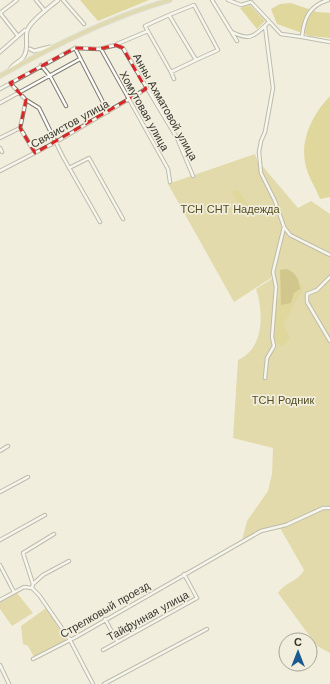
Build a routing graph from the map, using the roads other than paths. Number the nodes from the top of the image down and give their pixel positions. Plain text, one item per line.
1 (17, 0) edge
2 (36, 0) edge
3 (58, 0) edge
4 (63, 0) edge
5 (170, 0) edge
6 (212, 0) edge
7 (228, 0) edge
8 (328, 0) edge
9 (46, 11) junction
10 (169, 15) junction
11 (270, 22) junction
12 (84, 24) dead end
13 (265, 26) junction
14 (27, 31) junction
15 (148, 31) junction
16 (232, 32) junction
17 (18, 36) junction
18 (302, 37) junction
19 (237, 41) dead end
20 (330, 42) edge
21 (116, 44) junction
22 (55, 46) junction
23 (75, 48) junction
24 (101, 49) junction
25 (28, 50) junction
26 (0, 52) edge
27 (32, 58) junction
28 (80, 60) junction
29 (196, 60) junction
30 (41, 65) junction
31 (9, 71) junction
32 (171, 72) junction
33 (0, 76) edge
34 (50, 76) junction
35 (174, 79) dead end
36 (10, 83) junction
37 (0, 88) edge
38 (146, 89) junction
39 (19, 93) junction
40 (129, 99) junction
41 (26, 100) junction
42 (0, 103) edge
43 (66, 106) dead end
44 (108, 112) junction
45 (20, 128) junction
46 (0, 138) edge
47 (56, 142) junction
48 (0, 148) edge
49 (2, 152) dead end
50 (35, 153) junction
51 (70, 168) junction
52 (0, 171) edge
53 (193, 176) dead end
54 (170, 182) dead end
55 (123, 219) dead end
56 (100, 222) dead end
57 (284, 227) junction
58 (330, 255) edge
59 (330, 277) edge
60 (330, 341) edge
61 (266, 378) dead end
62 (8, 446) dead end
63 (0, 451) edge
64 (28, 477) dead end
65 (0, 492) edge
66 (330, 508) edge
67 (45, 515) dead end
68 (54, 534) dead end
69 (0, 540) edge
70 (70, 561) dead end
71 (0, 565) edge
72 (184, 574) junction
73 (33, 584) junction
74 (32, 588) junction
75 (14, 592) junction
76 (0, 600) edge
77 (105, 619) junction
78 (207, 629) dead end
79 (70, 640) junction
80 (117, 641) junction
81 (103, 650) dead end
82 (33, 658) dead end
83 (0, 665) edge
84 (8, 684) edge
85 (93, 684) edge
86 (104, 684) edge

1 - 17 street
2 - 9 street
3 - 9 street
4 - 12 street
5 - 22 main road
6 - 16 street
7 - 11 street
8 - 18 street
9 - 14 street
10 - 15 street
10 - 29 street
10 - 29 street
11 - 13 street
11 - 18 street
13 - 16 street
13 - 57 street
14 - 17 street
14 - 25 street
15 - 21 street
15 - 32 street
16 - 19 street
17 - 26 street
18 - 20 street
21 - 24 street
21 - 38 street, Анны Ахматовой улица
22 - 25 street
22 - 27 main road
23 - 24 street
23 - 28 street
23 - 30 street
24 - 40 street, Хомутовая улица
25 - 27 street
25 - 31 street
27 - 31 main road
28 - 34 street
28 - 44 street
29 - 32 street
30 - 34 street
30 - 36 street
31 - 33 main road
32 - 35 street
34 - 39 street
34 - 43 street
36 - 37 street
36 - 39 street
38 - 40 street, Связистов улица
38 - 53 street, Анны Ахматовой улица
39 - 41 street
39 - 42 street
40 - 44 street, Связистов улица
40 - 54 street, Хомутовая улица
41 - 45 street
41 - 47 street
44 - 47 street, Связистов улица
45 - 46 street
45 - 50 street
47 - 50 street, Связистов улица
47 - 51 street
48 - 49 street
50 - 52 street, Связистов улица
51 - 55 street
51 - 56 street
57 - 58 street
57 - 61 street
59 - 60 street
62 - 63 street
64 - 65 street
66 - 72 street, Стрелковый проезд
67 - 69 street
68 - 73 street
70 - 73 street
71 - 75 street
72 - 77 street, Стрелковый проезд
72 - 80 street, Тайфунная улица
73 - 74 street
74 - 75 street
74 - 79 street
75 - 76 street
77 - 79 street, Стрелковый проезд
77 - 80 street
78 - 86 street
79 - 82 street, Стрелковый проезд
79 - 85 street
80 - 81 street, Тайфунная улица
83 - 84 street

